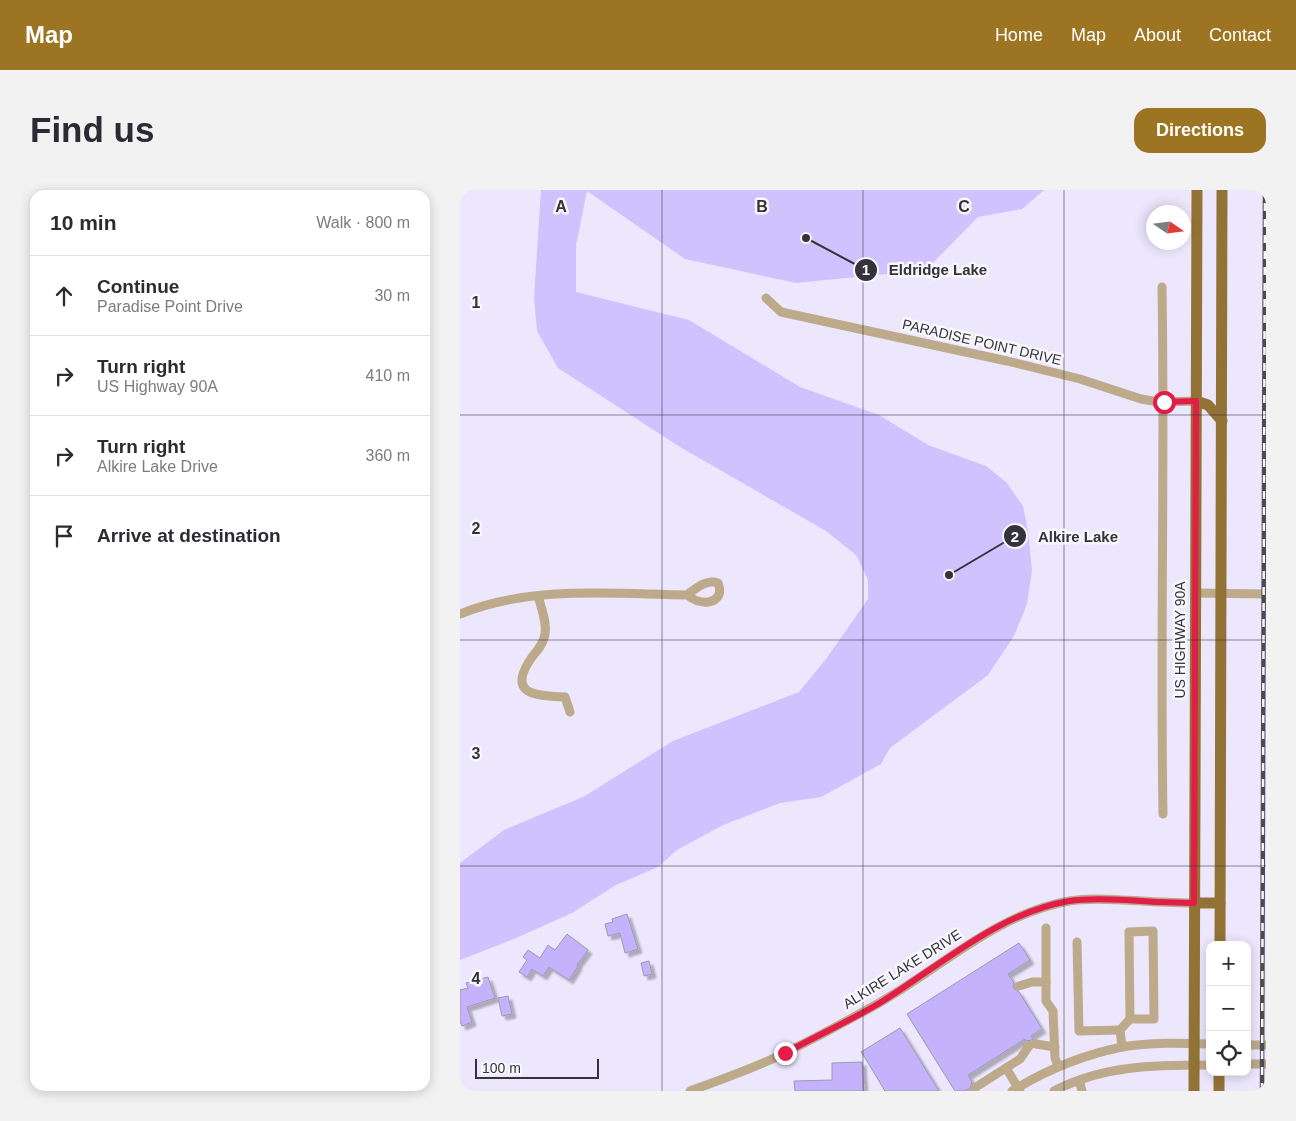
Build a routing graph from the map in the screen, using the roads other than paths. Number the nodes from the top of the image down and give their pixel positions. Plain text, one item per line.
1 (1197, 190) edge
2 (1222, 190) edge
3 (1162, 287) dead end
4 (766, 298) dead end
5 (1196, 401) junction
6 (1164, 402) junction
7 (1222, 421) junction
8 (1196, 593) junction
9 (1221, 594) junction
10 (1266, 594) edge
11 (687, 595) dead end
12 (538, 596) junction
13 (460, 614) edge
14 (570, 712) dead end
15 (1163, 814) dead end
16 (1194, 903) junction
17 (1220, 903) junction
18 (1046, 928) dead end
19 (1220, 941) edge
20 (1077, 942) dead end
21 (1046, 982) junction
22 (1019, 986) dead end
23 (1130, 1019) junction
24 (1120, 1030) junction
25 (1194, 1044) junction
26 (1206, 1044) edge
27 (1251, 1044) edge
28 (1266, 1045) edge
29 (1055, 1047) junction
30 (1122, 1047) junction
31 (1251, 1064) edge
32 (1266, 1064) edge
33 (1194, 1065) junction
34 (1206, 1065) edge
35 (1058, 1066) junction
36 (1006, 1068) junction
37 (1219, 1076) edge
38 (1079, 1080) junction
39 (976, 1087) dead end
40 (1017, 1090) edge
41 (690, 1091) edge
42 (1054, 1091) edge
43 (1082, 1091) edge
44 (1194, 1091) edge
45 (1219, 1091) edge

1 - 5 main road, US HIGHWAY 90A
2 - 7 main road
3 - 6 street
4 - 6 street, PARADISE POINT DRIVE
5 - 6 street, PARADISE POINT DRIVE
5 - 7 main road
5 - 8 main road, US HIGHWAY 90A
6 - 15 street
7 - 9 main road
8 - 9 street
8 - 16 main road, US HIGHWAY 90A
9 - 10 street
9 - 17 main road
11 - 12 street
12 - 13 street
12 - 14 street
16 - 17 main road
16 - 25 main road, US HIGHWAY 90A
16 - 41 street, ALKIRE LAKE DRIVE
17 - 19 main road
18 - 21 street
20 - 24 street
21 - 22 street
21 - 29 street
23 - 23 street
23 - 24 street
24 - 30 street
25 - 26 street
25 - 30 street
25 - 33 main road, US HIGHWAY 90A
27 - 28 street
29 - 35 street
29 - 36 street
30 - 35 street
31 - 32 street
33 - 34 street
33 - 38 street
33 - 44 main road, US HIGHWAY 90A
35 - 40 street
36 - 39 street
36 - 40 street
37 - 45 main road
38 - 42 street
38 - 43 street

